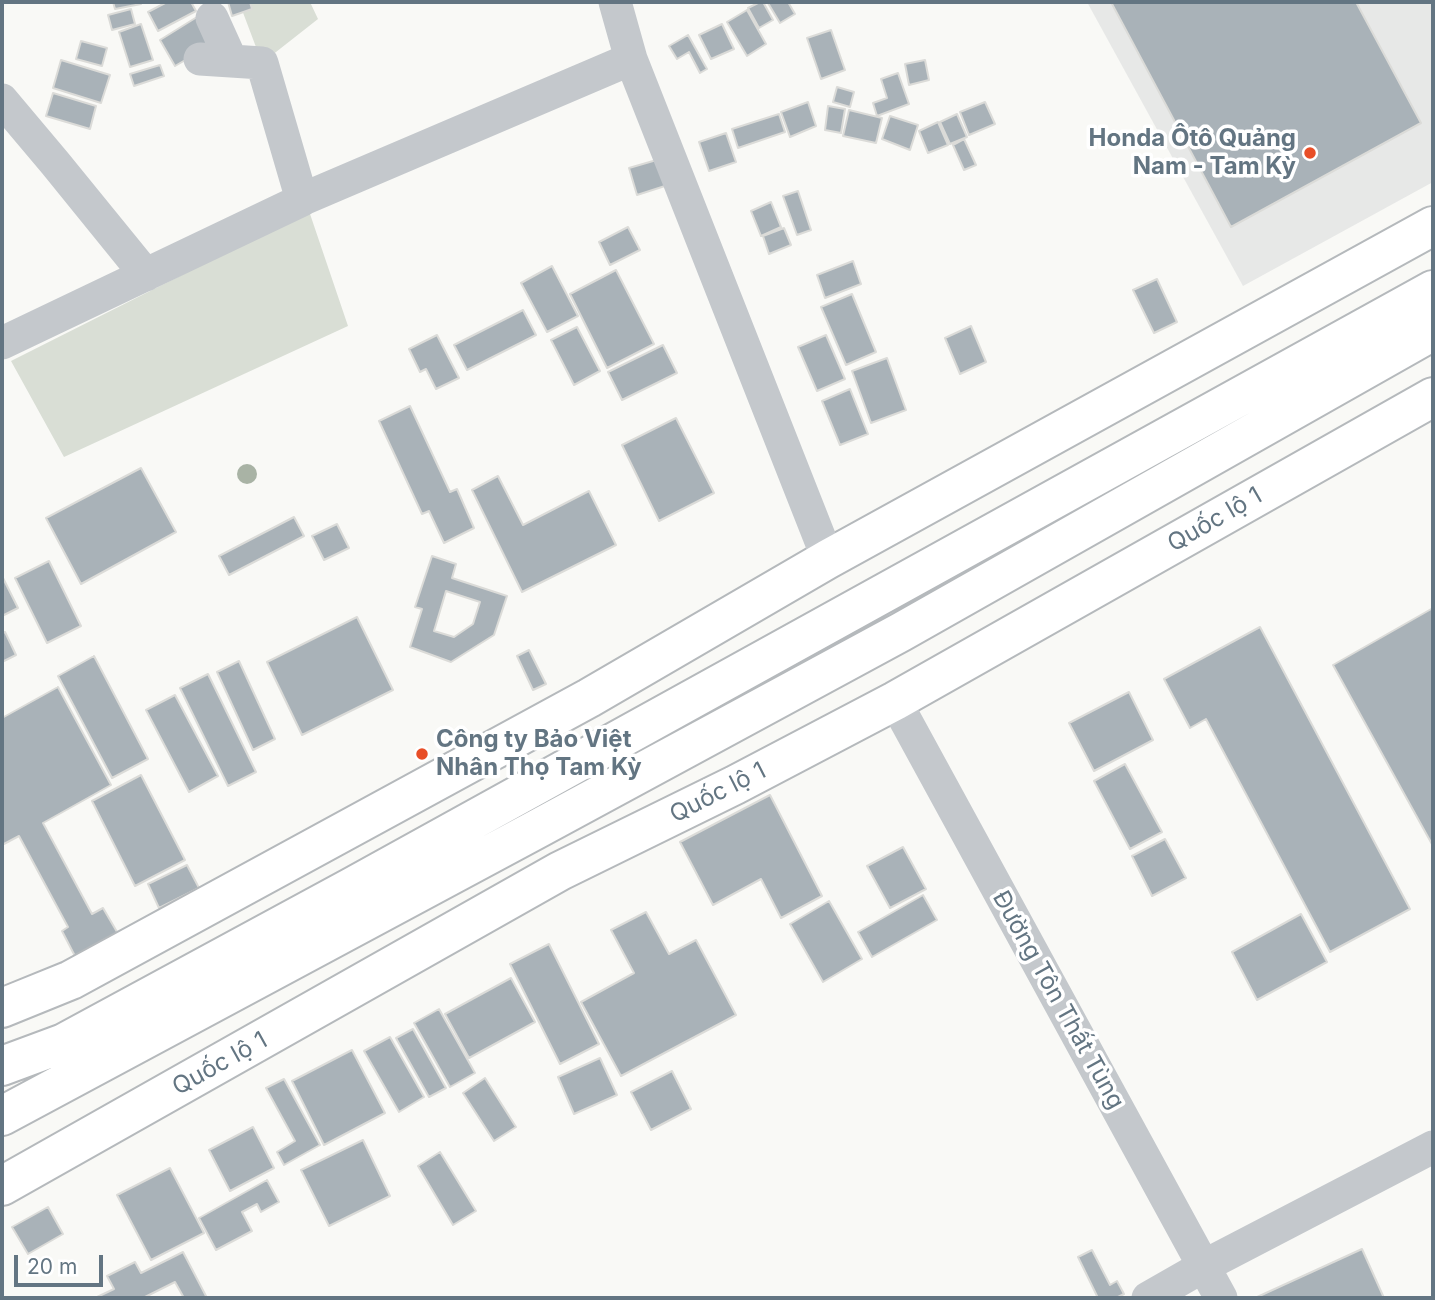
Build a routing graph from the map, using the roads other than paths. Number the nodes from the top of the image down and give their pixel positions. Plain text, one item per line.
1 (615, 2) edge
2 (212, 18) dead end
3 (631, 59) junction
4 (2, 100) edge
5 (296, 202) junction
6 (1433, 226) edge
7 (146, 275) junction
8 (1433, 290) edge
9 (1433, 331) edge
10 (2, 343) edge
11 (1390, 355) junction
12 (1424, 402) edge
13 (828, 559) junction
14 (895, 701) junction
15 (708, 737) junction
16 (735, 785) junction
17 (537, 829) junction
18 (560, 871) junction
19 (2, 1008) edge
20 (2, 1066) edge
21 (2, 1116) edge
22 (1433, 1147) edge
23 (2, 1186) edge
24 (1204, 1266) junction
25 (1149, 1298) edge
26 (1221, 1298) edge

1 - 3 street
2 - 5 street
3 - 5 street
3 - 13 street
4 - 7 street
5 - 7 street
6 - 13 highway
7 - 10 street
8 - 20 highway
9 - 11 highway
11 - 12 highway
11 - 15 highway
12 - 14 highway, Quốc lộ 1
13 - 19 highway
14 - 16 highway, Quốc lộ 1
14 - 24 street, Đường Tôn Thất Tùng
15 - 16 highway
15 - 17 highway
16 - 18 highway, Quốc lộ 1
17 - 18 highway
17 - 21 highway
18 - 23 highway, Quốc lộ 1
22 - 24 street
24 - 25 street
24 - 26 street, Đường Tôn Thất Tùng

